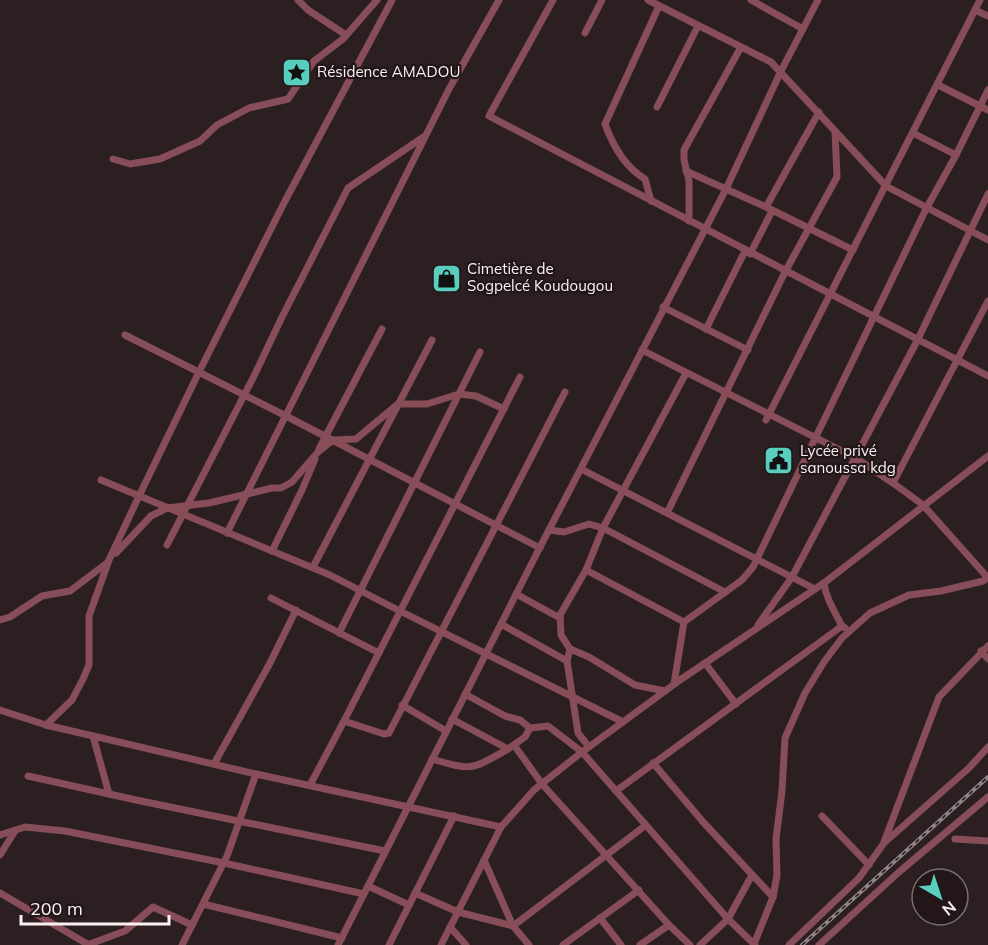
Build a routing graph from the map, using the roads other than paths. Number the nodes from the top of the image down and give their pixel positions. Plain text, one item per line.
1 (298, 0) edge
2 (377, 0) edge
3 (392, 0) edge
4 (499, 0) edge
5 (553, 0) edge
6 (602, 0) edge
7 (648, 0) edge
8 (751, 0) edge
9 (818, 0) edge
10 (980, 0) edge
11 (760, 2) edge
12 (658, 6) junction
13 (975, 10) junction
14 (988, 16) edge
15 (698, 26) junction
16 (803, 29) junction
17 (585, 33) dead end
18 (346, 35) junction
19 (741, 47) junction
20 (781, 71) junction
21 (938, 85) junction
22 (988, 90) edge
23 (980, 106) junction
24 (657, 107) dead end
25 (988, 110) edge
26 (819, 112) junction
27 (836, 131) junction
28 (913, 133) junction
29 (427, 135) junction
30 (956, 155) junction
31 (113, 159) dead end
32 (686, 171) junction
33 (886, 186) junction
34 (726, 189) junction
35 (988, 194) edge
36 (651, 201) junction
37 (769, 209) junction
38 (926, 209) junction
39 (689, 221) junction
40 (704, 229) junction
41 (809, 229) junction
42 (970, 230) junction
43 (988, 240) edge
44 (853, 250) junction
45 (748, 252) junction
46 (785, 272) junction
47 (831, 294) junction
48 (988, 301) edge
49 (663, 307) junction
50 (874, 318) junction
51 (382, 329) dead end
52 (706, 329) junction
53 (125, 335) dead end
54 (432, 340) dead end
55 (917, 341) junction
56 (642, 350) junction
57 (748, 350) junction
58 (480, 352) dead end
59 (957, 360) junction
60 (199, 372) junction
61 (686, 373) junction
62 (988, 376) edge
63 (520, 377) dead end
64 (565, 392) dead end
65 (727, 393) junction
66 (244, 394) junction
67 (459, 394) junction
68 (398, 404) junction
69 (504, 409) junction
70 (286, 416) junction
71 (768, 418) junction
72 (325, 435) junction
73 (815, 439) junction
74 (333, 440) junction
75 (318, 452) junction
76 (988, 456) edge
77 (854, 457) junction
78 (369, 459) junction
79 (581, 469) junction
80 (101, 480) dead end
81 (415, 482) junction
82 (893, 483) junction
83 (623, 490) junction
84 (247, 494) junction
85 (139, 496) junction
86 (456, 503) junction
87 (923, 505) junction
88 (187, 506) junction
89 (167, 508) junction
90 (668, 513) junction
91 (183, 514) junction
92 (496, 525) junction
93 (603, 528) junction
94 (549, 530) junction
95 (227, 533) junction
96 (167, 545) dead end
97 (540, 548) junction
98 (272, 551) junction
99 (110, 560) junction
100 (757, 560) junction
101 (313, 567) junction
102 (586, 570) junction
103 (792, 577) junction
104 (824, 583) junction
105 (813, 588) junction
106 (360, 591) junction
107 (724, 592) junction
108 (516, 594) junction
109 (271, 597) dead end
110 (296, 610) junction
111 (400, 612) junction
112 (560, 618) junction
113 (0, 620) edge
114 (684, 622) junction
115 (501, 624) junction
116 (842, 626) junction
117 (754, 630) junction
118 (850, 630) junction
119 (441, 632) junction
120 (339, 633) junction
121 (570, 649) junction
122 (985, 649) edge
123 (378, 653) junction
124 (486, 654) junction
125 (988, 658) edge
126 (567, 661) junction
127 (705, 663) junction
128 (674, 684) junction
129 (665, 691) junction
130 (465, 694) junction
131 (573, 697) junction
132 (736, 704) junction
133 (402, 705) junction
134 (0, 710) edge
135 (452, 719) junction
136 (344, 721) junction
137 (623, 722) junction
138 (46, 725) junction
139 (530, 728) junction
140 (446, 731) junction
141 (93, 736) junction
142 (511, 747) junction
143 (988, 747) edge
144 (586, 750) junction
145 (432, 759) junction
146 (653, 763) junction
147 (214, 764) junction
148 (256, 774) junction
149 (28, 776) dead end
150 (542, 784) junction
151 (310, 785) junction
152 (616, 791) junction
153 (109, 794) junction
154 (988, 797) edge
155 (408, 806) junction
156 (454, 816) junction
157 (822, 816) dead end
158 (239, 821) junction
159 (646, 825) junction
160 (501, 827) junction
161 (15, 831) junction
162 (0, 835) edge
163 (955, 839) dead end
164 (988, 841) edge
165 (884, 843) junction
166 (385, 851) junction
167 (608, 854) junction
168 (0, 855) edge
169 (484, 860) junction
170 (224, 863) junction
171 (869, 865) junction
172 (752, 875) junction
173 (368, 886) junction
174 (639, 890) junction
175 (0, 893) edge
176 (416, 893) junction
177 (364, 894) junction
178 (773, 897) junction
179 (203, 904) junction
180 (410, 905) junction
181 (458, 912) junction
182 (600, 918) junction
183 (728, 919) junction
184 (192, 925) junction
185 (669, 925) junction
186 (513, 926) junction
187 (450, 927) junction
188 (340, 942) edge
189 (755, 944) edge
190 (88, 945) edge
191 (182, 945) edge
192 (389, 945) edge
193 (441, 945) edge
194 (466, 945) edge
195 (529, 945) edge
196 (563, 945) edge
197 (621, 945) edge
198 (640, 945) edge
199 (690, 945) edge
200 (700, 945) edge
201 (789, 945) edge
202 (819, 945) edge

1 - 18 street
2 - 18 street
3 - 60 street
4 - 29 street
5 - 36 street
6 - 17 street
7 - 12 street
8 - 11 street
9 - 16 street
10 - 13 street
11 - 16 street
12 - 15 street
12 - 36 street
13 - 14 street
13 - 21 street
15 - 19 street
15 - 24 street
16 - 20 street
18 - 31 street
19 - 20 street
19 - 32 street
20 - 26 street
20 - 34 street
21 - 23 street
21 - 28 street
22 - 23 street
23 - 25 street
23 - 30 street
26 - 27 street
26 - 37 street
27 - 33 street
27 - 41 street
28 - 30 street
28 - 33 street
29 - 66 street
29 - 70 street
30 - 38 street
32 - 34 street
32 - 39 street
33 - 38 street
33 - 44 street
34 - 37 street
34 - 40 street
35 - 42 street
36 - 39 street
37 - 41 street
37 - 45 street
38 - 42 street
38 - 50 street
39 - 40 street
40 - 45 street
40 - 49 street
41 - 44 street
41 - 46 street
42 - 43 street
42 - 55 street
44 - 47 street
45 - 46 street
45 - 52 street
46 - 47 street
46 - 57 street
47 - 50 street
47 - 71 street
48 - 59 street
49 - 52 street
49 - 56 street
50 - 55 street
50 - 73 street
51 - 72 street
52 - 57 street
53 - 60 street
54 - 68 street
55 - 59 street
55 - 77 street
56 - 61 street
56 - 79 street
57 - 65 street
58 - 67 street
59 - 62 street
59 - 82 street
60 - 66 street
60 - 85 street
61 - 65 street
61 - 83 street
63 - 69 street
64 - 92 street
65 - 71 street
65 - 90 street
66 - 70 street
66 - 88 street
67 - 68 street
67 - 69 street
67 - 81 street
68 - 74 street
68 - 78 street
69 - 86 street
70 - 72 street
70 - 84 street
71 - 73 street
72 - 74 street
72 - 75 street
73 - 77 street
73 - 100 street
74 - 75 street
74 - 78 street
75 - 84 street
75 - 98 street
76 - 87 street
77 - 82 street
77 - 103 street
78 - 81 street
78 - 101 street
79 - 83 street
79 - 94 street
80 - 85 street
81 - 86 street
81 - 106 street
82 - 87 street
83 - 90 street
83 - 93 street
84 - 88 street
84 - 95 street
85 - 89 street
85 - 99 street
86 - 92 street
86 - 111 street
87 - 104 street
87 - 118 street
88 - 89 street
88 - 91 street
89 - 91 street
89 - 99 street
90 - 100 street
91 - 95 street
91 - 96 street
92 - 97 street
92 - 119 street
93 - 94 street
93 - 102 street
93 - 107 street
94 - 97 street
95 - 98 street
97 - 108 street
98 - 101 street
99 - 113 street
99 - 138 street
100 - 103 street
100 - 107 street
101 - 106 street
102 - 112 street
102 - 114 street
103 - 105 street
103 - 117 street
104 - 105 street
104 - 116 street
105 - 117 street
106 - 111 street
106 - 120 street
107 - 114 street
108 - 112 street
108 - 115 street
109 - 110 street
110 - 120 street
110 - 147 street
111 - 119 street
111 - 123 street
112 - 121 street
114 - 128 street
115 - 124 street
115 - 126 street
116 - 118 street
116 - 132 street
117 - 127 street
118 - 178 street
119 - 124 street
119 - 133 street
120 - 123 street
121 - 126 street
121 - 129 street
122 - 125 street
122 - 165 street
123 - 136 street
124 - 130 street
124 - 131 street
126 - 131 street
127 - 128 street
127 - 132 street
128 - 129 street
129 - 137 street
130 - 135 street
130 - 139 street
131 - 137 street
131 - 144 street
132 - 146 street
133 - 136 street
133 - 140 street
134 - 138 street
135 - 140 street
135 - 142 street
136 - 151 street
137 - 144 street
138 - 141 street
139 - 142 street
139 - 144 street
140 - 145 street
141 - 147 street
141 - 153 street
142 - 145 street
142 - 150 street
143 - 165 street
144 - 150 street
144 - 152 street
145 - 155 street
146 - 152 street
146 - 172 street
147 - 148 street
148 - 151 street
148 - 158 street
149 - 153 street
150 - 160 street
150 - 167 street
151 - 155 street
152 - 159 street
153 - 158 street
154 - 202 street
155 - 156 street
155 - 166 street
156 - 160 street
156 - 176 street
157 - 171 street
158 - 166 street
158 - 170 street
159 - 167 street
159 - 183 street
160 - 169 street
161 - 162 street
161 - 168 street
161 - 170 street
163 - 164 street
165 - 171 street
166 - 173 street
167 - 174 street
167 - 186 street
169 - 181 street
169 - 186 street
170 - 177 street
170 - 179 street
171 - 201 street
172 - 178 street
172 - 183 street
173 - 177 street
173 - 180 street
174 - 182 street
174 - 185 street
175 - 190 street
176 - 180 street
176 - 181 street
177 - 188 street
178 - 189 street
179 - 184 street
179 - 188 street
180 - 192 street
181 - 186 street
181 - 187 street
182 - 196 street
182 - 197 street
183 - 189 street
183 - 200 street
184 - 190 street
184 - 191 street
185 - 198 street
185 - 199 street
186 - 195 street
187 - 193 street
187 - 194 street

